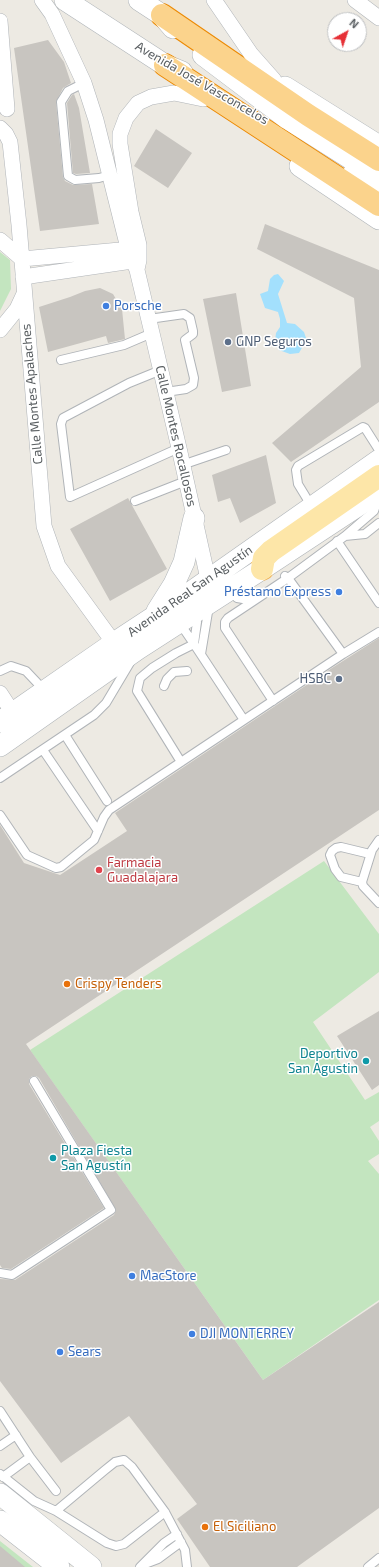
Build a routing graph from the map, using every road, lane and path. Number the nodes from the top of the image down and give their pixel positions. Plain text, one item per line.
1 (42, 0) edge
2 (65, 0) edge
3 (139, 0) edge
4 (214, 0) edge
5 (355, 0) edge
6 (162, 15) junction
7 (379, 18) edge
8 (0, 21) edge
9 (165, 65) junction
10 (274, 80) junction
11 (84, 83) junction
12 (203, 99) junction
13 (7, 109) dead end
14 (0, 128) edge
15 (379, 146) edge
16 (379, 160) edge
17 (110, 175) junction
18 (379, 176) edge
19 (379, 192) edge
20 (379, 205) edge
21 (379, 219) edge
22 (0, 240) edge
23 (135, 257) junction
24 (22, 258) junction
25 (24, 277) junction
26 (24, 293) junction
27 (150, 326) junction
28 (0, 330) edge
29 (62, 360) dead end
30 (161, 370) junction
31 (166, 392) junction
32 (179, 448) junction
33 (226, 450) dead end
34 (379, 450) edge
35 (379, 460) edge
36 (182, 465) junction
37 (379, 476) edge
38 (186, 481) junction
39 (375, 495) edge
40 (135, 501) dead end
41 (312, 507) junction
42 (194, 518) junction
43 (379, 523) edge
44 (345, 536) junction
45 (337, 541) junction
46 (262, 569) junction
47 (288, 578) junction
48 (220, 581) junction
49 (379, 603) edge
50 (180, 611) junction
51 (379, 632) edge
52 (114, 643) junction
53 (194, 644) junction
54 (138, 649) junction
55 (201, 654) junction
56 (343, 654) junction
57 (0, 671) edge
58 (186, 671) dead end
59 (164, 686) dead end
60 (45, 690) junction
61 (0, 693) edge
62 (273, 701) junction
63 (7, 717) edge
64 (244, 720) junction
65 (65, 735) junction
66 (0, 746) edge
67 (43, 750) junction
68 (181, 762) junction
69 (0, 778) edge
70 (107, 802) dead end
71 (0, 815) edge
72 (98, 831) junction
73 (379, 840) edge
74 (370, 854) junction
75 (362, 882) junction
76 (379, 903) edge
77 (34, 1081) dead end
78 (0, 1273) edge
79 (0, 1411) edge
80 (16, 1435) junction
81 (0, 1446) edge
82 (30, 1457) junction
83 (1, 1482) edge
84 (56, 1491) dead end
85 (56, 1511) junction
86 (165, 1512) junction
87 (0, 1521) edge
88 (177, 1534) junction
89 (181, 1542) junction
90 (379, 1558) edge
91 (140, 1566) edge
92 (59, 1567) edge
93 (91, 1567) edge
94 (187, 1567) edge
95 (368, 1567) edge

1 - 11 street, Calle Montes Rocallosos
2 - 9 main road, Avenida José Vasconcelos
3 - 6 main road, Avenida José Vasconcelos
4 - 10 street
5 - 7 street
6 - 10 main road
6 - 16 highway
6 - 18 main road, Avenida José Vasconcelos
8 - 13 street
9 - 12 main road
9 - 19 main road, Avenida José Vasconcelos
9 - 20 highway
10 - 15 main road
11 - 17 street, Calle Montes Rocallosos
11 - 17 lane
12 - 21 main road
12 - 23 street, Calle Montes Rocallosos
14 - 24 street, Calle Montes Apalaches
17 - 23 street, Calle Montes Rocallosos
22 - 24 street
23 - 24 street
23 - 25 street
23 - 27 street, Calle Montes Rocallosos
24 - 25 street, Calle Montes Apalaches
25 - 26 street, Calle Montes Apalaches
26 - 28 street
26 - 52 street, Calle Montes Apalaches
27 - 29 lane
27 - 30 street, Calle Montes Rocallosos
27 - 31 lane
30 - 31 street, Calle Montes Rocallosos
30 - 32 lane
31 - 32 street, Calle Montes Rocallosos
32 - 36 street, Calle Montes Rocallosos
33 - 36 lane
34 - 41 lane
35 - 41 main road, Avenida Real San Agustín
36 - 38 street, Calle Montes Rocallosos
37 - 46 main road
38 - 40 lane
38 - 42 street, Calle Montes Rocallosos
39 - 44 lane
39 - 46 main road, Avenida Real San Agustín
41 - 48 main road, Avenida Real San Agustín
42 - 48 street, Calle Montes Rocallosos
42 - 50 main road
43 - 44 lane
44 - 45 lane
45 - 47 lane
45 - 49 lane
46 - 48 main road, Avenida Real San Agustín
47 - 48 lane
47 - 56 lane
47 - 62 lane
48 - 50 main road, Avenida Real San Agustín
48 - 50 main road, Avenida Real San Agustín
50 - 52 main road, Avenida Real San Agustín
50 - 53 lane
50 - 53 lane
50 - 54 main road, Avenida Real San Agustín
50 - 55 lane
51 - 56 lane
52 - 60 main road, Avenida Real San Agustín
53 - 55 lane
53 - 68 lane
54 - 65 lane
54 - 66 main road, Avenida Real San Agustín
55 - 64 lane
56 - 62 lane
57 - 60 lane
58 - 59 lane
60 - 63 main road, Avenida Real San Agustín
61 - 63 street
62 - 64 lane
64 - 68 lane
65 - 67 lane
65 - 70 lane
67 - 69 lane
67 - 72 lane
68 - 72 lane
71 - 72 lane
73 - 74 lane
74 - 75 lane
74 - 75 lane
75 - 76 lane
77 - 78 lane
79 - 80 lane
80 - 81 lane
80 - 82 lane
82 - 83 lane
82 - 84 lane
83 - 85 lane
83 - 93 main road
85 - 86 lane
85 - 86 lane
86 - 88 lane
87 - 92 main road
88 - 89 lane
88 - 91 lane
89 - 91 lane
89 - 94 lane
90 - 95 lane

